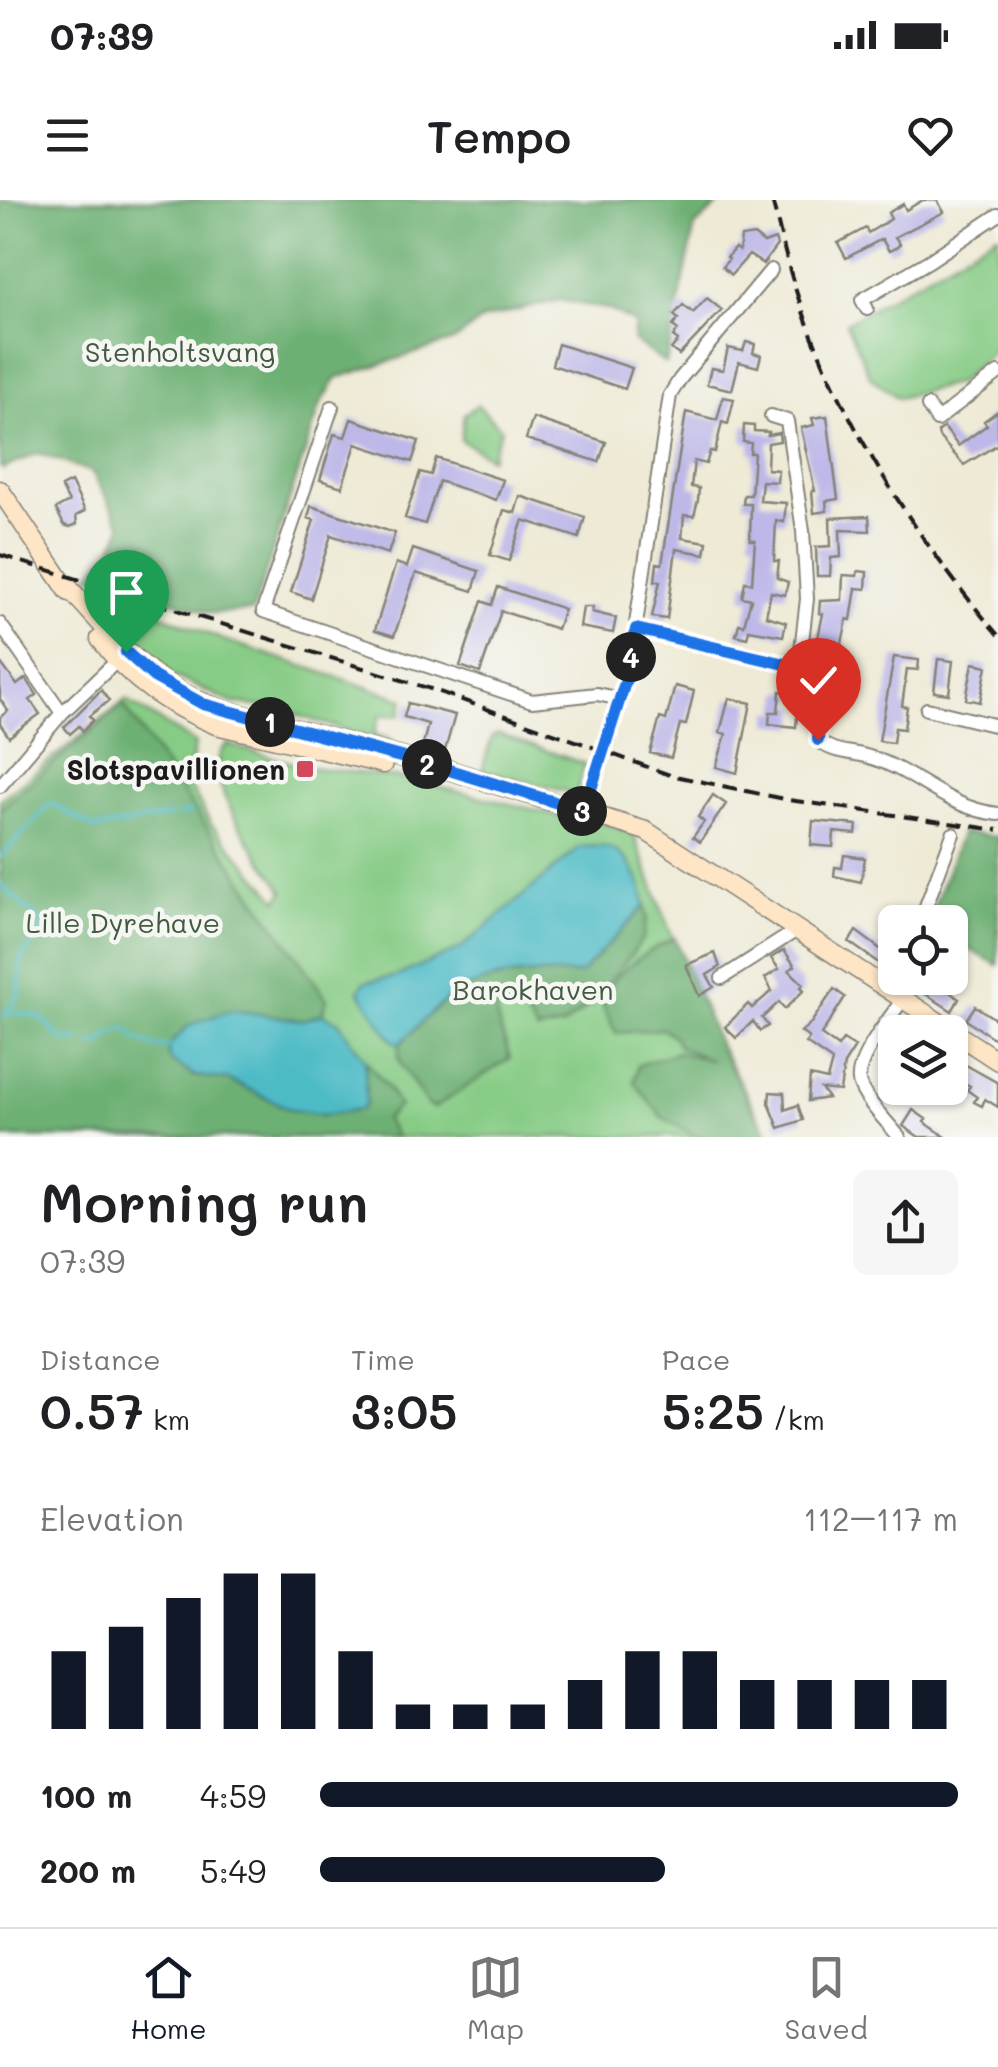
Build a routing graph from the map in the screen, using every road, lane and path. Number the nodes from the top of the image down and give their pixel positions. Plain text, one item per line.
1 (998, 215) edge
2 (771, 270) dead end
3 (866, 309) dead end
4 (998, 373) edge
5 (928, 406) dead end
6 (332, 407) dead end
7 (771, 416) dead end
8 (0, 490) edge
9 (0, 624) edge
10 (636, 629) junction
11 (121, 657) junction
12 (798, 667) junction
13 (620, 700) junction
14 (927, 709) dead end
15 (62, 713) junction
16 (998, 726) edge
17 (0, 786) edge
18 (584, 811) junction
19 (998, 814) edge
20 (954, 834) dead end
21 (927, 905) edge
22 (797, 930) junction
23 (722, 978) dead end
24 (878, 978) edge
25 (896, 995) edge
26 (905, 995) edge
27 (998, 1061) edge
28 (899, 1137) edge

1 - 3 street
2 - 10 street
4 - 5 street
6 - 13 street
7 - 12 street
8 - 11 street
9 - 15 street
10 - 12 street
10 - 13 street
11 - 15 street
11 - 18 street
12 - 19 street
13 - 18 street
14 - 16 street
15 - 17 street
18 - 22 street
20 - 21 street
22 - 23 street
22 - 24 street
25 - 28 street
26 - 27 street

